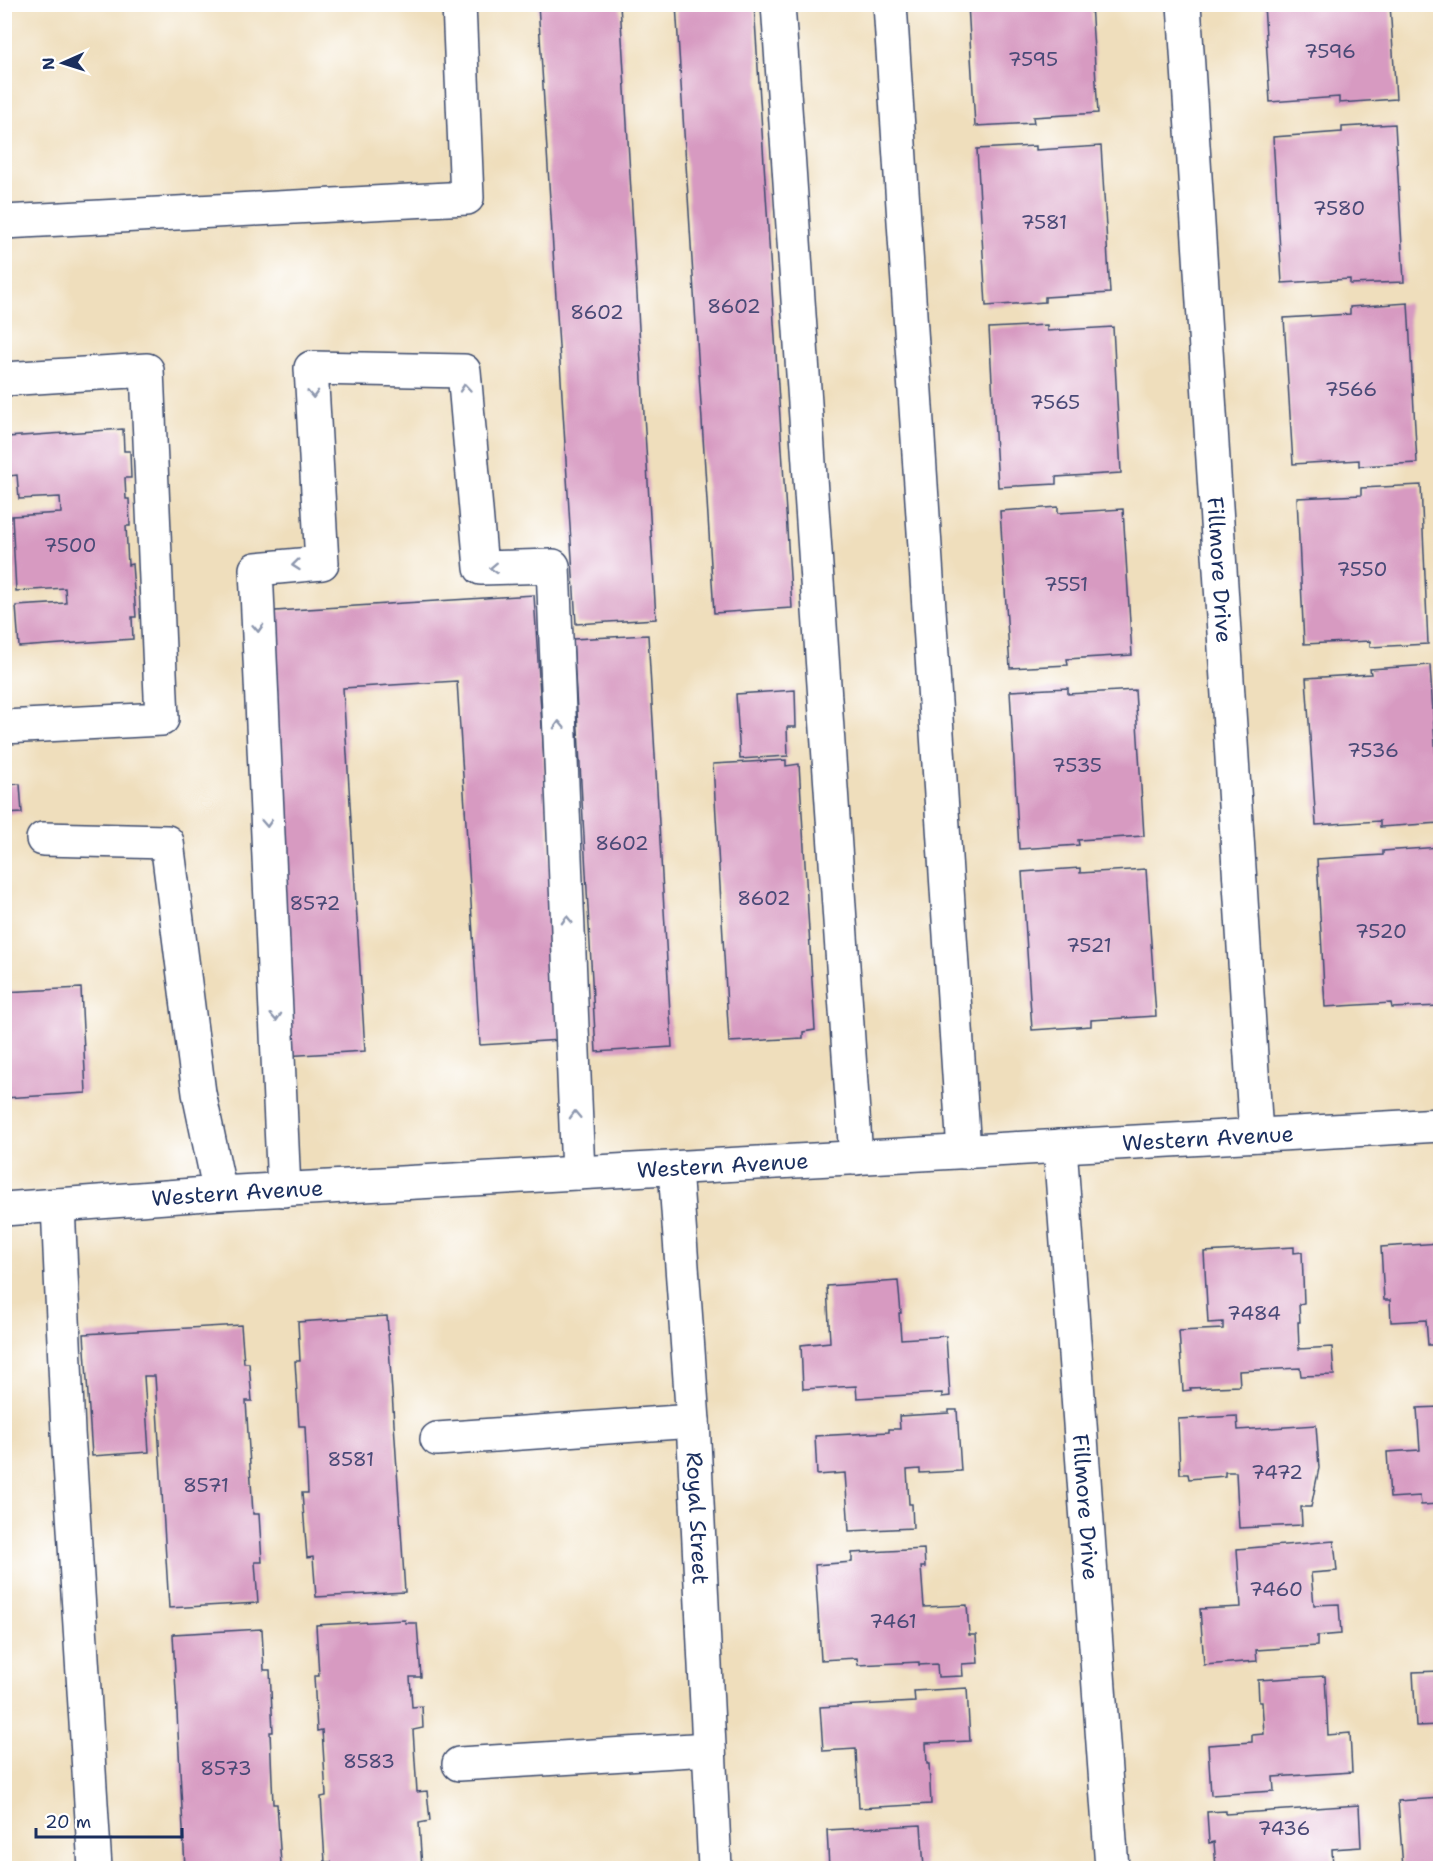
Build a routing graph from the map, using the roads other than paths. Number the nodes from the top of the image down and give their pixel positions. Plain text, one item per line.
1 (459, 4) edge
2 (778, 4) edge
3 (890, 4) edge
4 (1184, 4) edge
5 (4, 222) edge
6 (4, 379) edge
7 (4, 727) edge
8 (43, 838) dead end
9 (1440, 1125) edge
10 (1256, 1135) junction
11 (1060, 1146) junction
12 (964, 1152) junction
13 (856, 1158) junction
14 (675, 1168) junction
15 (578, 1173) junction
16 (284, 1190) junction
17 (220, 1193) junction
18 (58, 1205) junction
19 (4, 1209) edge
20 (693, 1421) junction
21 (437, 1439) dead end
22 (709, 1749) junction
23 (459, 1764) dead end
24 (95, 1869) edge
25 (715, 1869) edge
26 (1112, 1869) edge

1 - 5 street
2 - 13 street
3 - 12 street
4 - 10 street, Fillmore Drive
6 - 7 street
8 - 17 street
9 - 10 street, Western Avenue
10 - 11 street, Western Avenue
11 - 12 street, Western Avenue
11 - 26 street, Fillmore Drive
12 - 13 street, Western Avenue
13 - 14 street, Western Avenue
14 - 15 street, Western Avenue
14 - 20 street, Royal Street
15 - 16 street, Western Avenue
15 -> 16 street
16 - 17 street, Western Avenue
17 - 18 street, Western Avenue
18 - 19 street, Western Avenue
18 - 24 street
20 - 21 street
20 - 22 street, Royal Street
22 - 23 street
22 - 25 street, Royal Street

